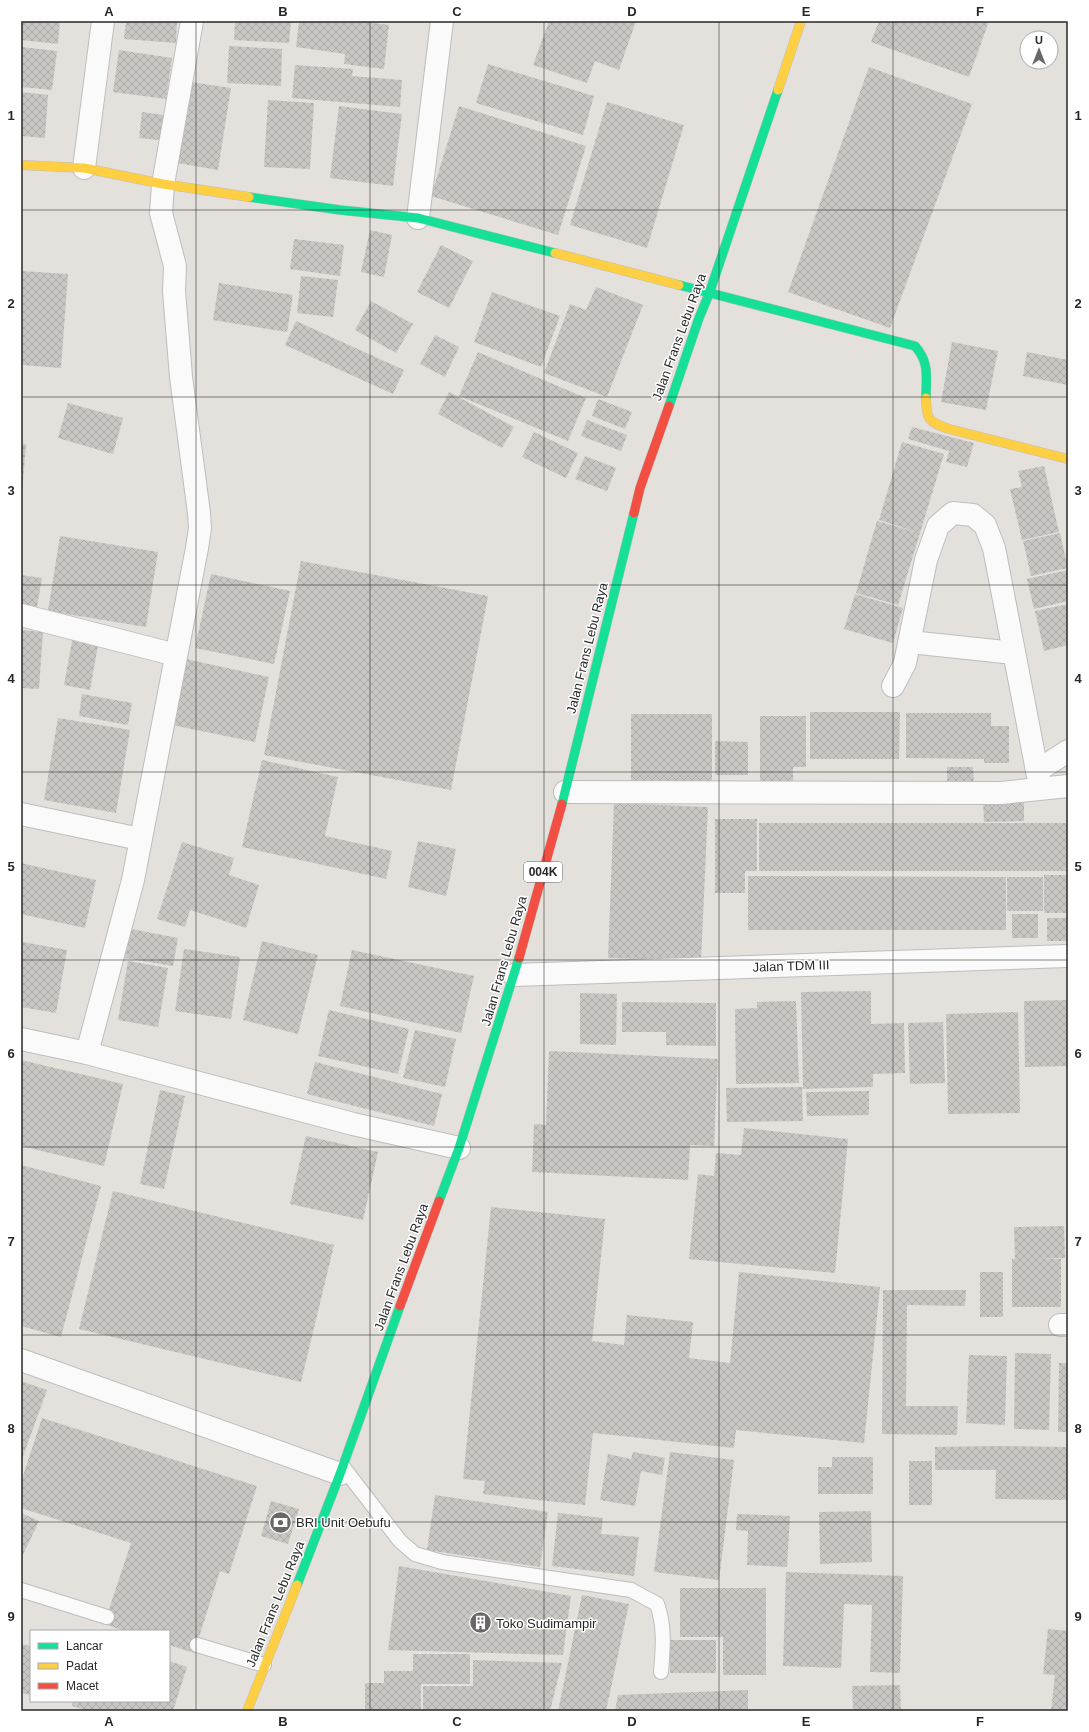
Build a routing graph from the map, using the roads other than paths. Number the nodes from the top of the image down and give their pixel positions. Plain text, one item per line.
1 (103, 21) edge
2 (192, 21) edge
3 (442, 21) edge
4 (801, 21) edge
5 (21, 165) edge
6 (84, 168) junction
7 (163, 184) junction
8 (418, 218) junction
9 (709, 294) junction
10 (1068, 459) edge
11 (21, 615) edge
12 (910, 642) junction
13 (1014, 653) junction
14 (176, 655) junction
15 (893, 686) dead end
16 (1068, 751) edge
17 (1039, 780) junction
18 (1068, 786) edge
19 (565, 792) junction
20 (21, 814) edge
21 (140, 839) junction
22 (1068, 956) edge
23 (514, 975) junction
24 (21, 1039) edge
25 (87, 1054) junction
26 (459, 1148) junction
27 (21, 1360) edge
28 (342, 1471) junction
29 (21, 1590) edge
30 (107, 1617) dead end
31 (197, 1645) dead end
32 (264, 1665) junction
33 (661, 1672) dead end
34 (246, 1711) edge

1 - 6 street
2 - 7 street
3 - 8 street
4 - 9 main road, Jalan Frans Lebu Raya / 004K
5 - 6 main road
6 - 7 main road
7 - 8 main road
7 - 14 street
8 - 9 main road
9 - 10 main road
9 - 19 main road, Jalan Frans Lebu Raya / 004K
11 - 14 street
12 - 13 street
12 - 13 street
12 - 15 street
13 - 17 street
14 - 21 street
16 - 17 street
17 - 18 street
17 - 19 street
19 - 23 main road, Jalan Frans Lebu Raya / 004K
20 - 21 street
21 - 25 street
22 - 23 street, Jalan TDM III
23 - 26 main road, Jalan Frans Lebu Raya / 004K
24 - 25 street
25 - 26 street
26 - 28 main road, Jalan Frans Lebu Raya / 004K
27 - 28 street
28 - 32 main road, Jalan Frans Lebu Raya / 004K
28 - 33 lane
29 - 30 lane
31 - 32 lane
32 - 34 main road, Jalan Frans Lebu Raya / 004K

